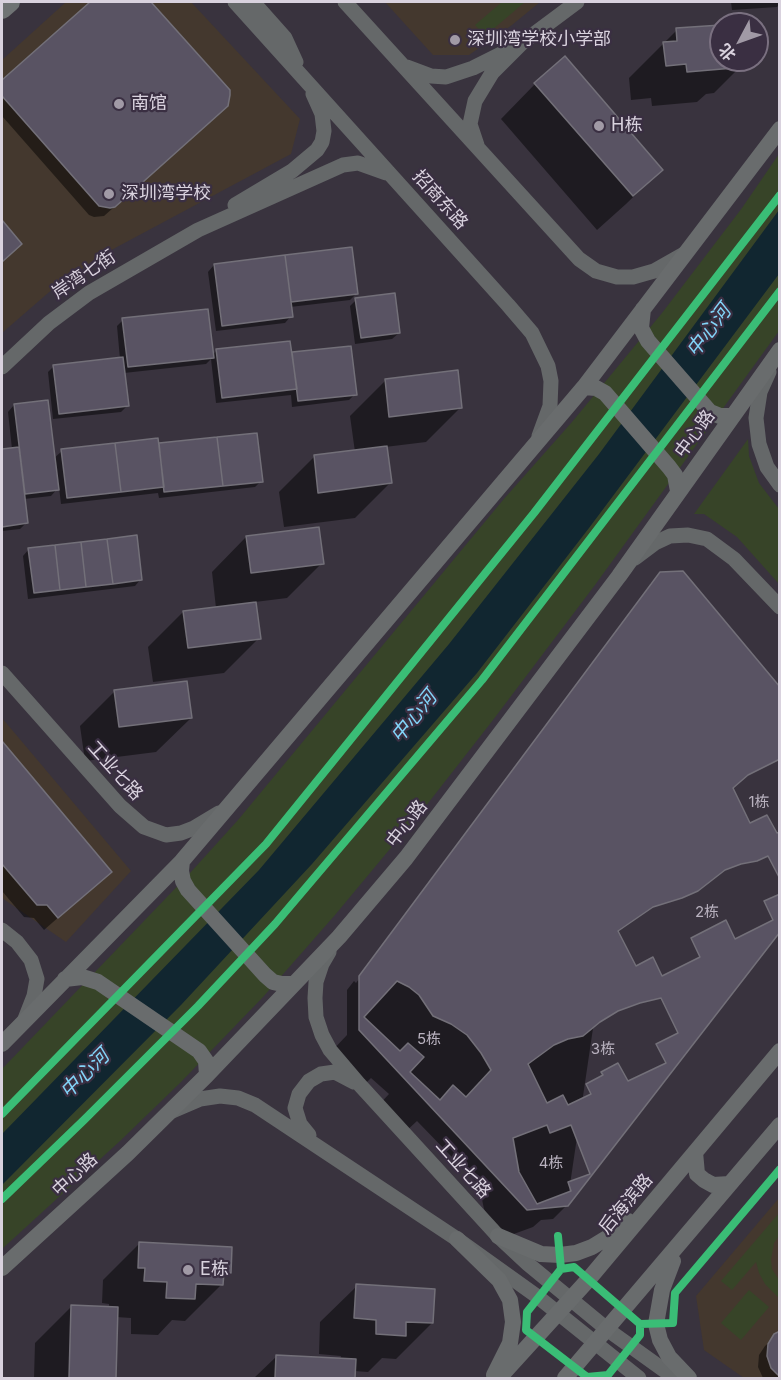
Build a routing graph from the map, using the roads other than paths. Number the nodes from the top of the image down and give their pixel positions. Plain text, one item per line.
1 (10, 2) edge
2 (235, 2) edge
3 (253, 2) edge
4 (345, 2) edge
5 (577, 2) edge
6 (2, 9) edge
7 (522, 43) junction
8 (405, 66) junction
9 (304, 78) junction
10 (780, 129) edge
11 (479, 150) junction
12 (392, 176) junction
13 (198, 230) junction
14 (686, 252) junction
15 (643, 308) junction
16 (778, 352) edge
17 (2, 367) edge
18 (584, 387) junction
19 (733, 416) junction
20 (531, 449) junction
21 (780, 485) edge
22 (678, 491) junction
23 (619, 576) junction
24 (780, 607) edge
25 (2, 673) edge
26 (224, 810) junction
27 (182, 861) junction
28 (2, 930) edge
29 (339, 937) junction
30 (65, 979) junction
31 (294, 984) junction
32 (24, 1022) junction
33 (2, 1044) edge
34 (780, 1051) edge
35 (207, 1075) junction
36 (359, 1084) junction
37 (169, 1112) junction
38 (780, 1125) edge
39 (316, 1143) junction
40 (695, 1152) junction
41 (730, 1184) junction
42 (659, 1196) junction
43 (498, 1236) junction
44 (685, 1238) junction
45 (457, 1239) junction
46 (2, 1268) edge
47 (571, 1300) junction
48 (558, 1314) junction
49 (608, 1330) junction
50 (596, 1344) junction
51 (491, 1378) edge
52 (498, 1378) edge
53 (565, 1378) edge
54 (639, 1378) edge
55 (675, 1378) edge
56 (689, 1378) edge

1 - 6 main road
2 - 9 street, 招商东路
3 - 9 street
4 - 8 street
5 - 7 street
7 - 8 street
7 - 11 street
8 - 11 street
9 - 12 street, 招商东路
9 - 13 street
10 - 14 main road
11 - 14 street
12 - 13 street
12 - 20 street, 招商东路
13 - 17 street, 岸湾七街
14 - 15 main road
15 - 18 main road
15 - 19 main road
16 - 19 main road, 中心路
16 - 21 street
18 - 20 main road
18 - 22 main road
19 - 22 main road, 中心路
20 - 26 main road
22 - 23 main road, 中心路
23 - 24 street
23 - 29 main road, 中心路
25 - 26 street, 工业七路
26 - 27 main road
27 - 30 main road
27 - 31 main road
28 - 32 street
29 - 31 main road, 中心路
29 - 36 street, 工业七路
30 - 32 main road
30 - 35 main road
31 - 35 main road, 中心路
32 - 33 main road
34 - 40 main road, 后海滨路
35 - 37 main road, 中心路
36 - 39 street
36 - 43 street, 工业七路
37 - 39 street
37 - 46 main road, 中心路
38 - 41 main road
39 - 45 street
40 - 41 main road
40 - 42 main road, 后海滨路
41 - 44 main road
42 - 43 main road
42 - 47 main road, 后海滨路
43 - 47 street, 工业七路
44 - 49 main road
44 - 56 main road
45 - 48 street
45 - 51 main road
47 - 48 main road, 后海滨路
47 - 49 street, 工业七路
48 - 50 street
48 - 52 main road, 后海滨路
49 - 50 main road
49 - 55 street, 工业七路
50 - 53 main road
50 - 54 street

